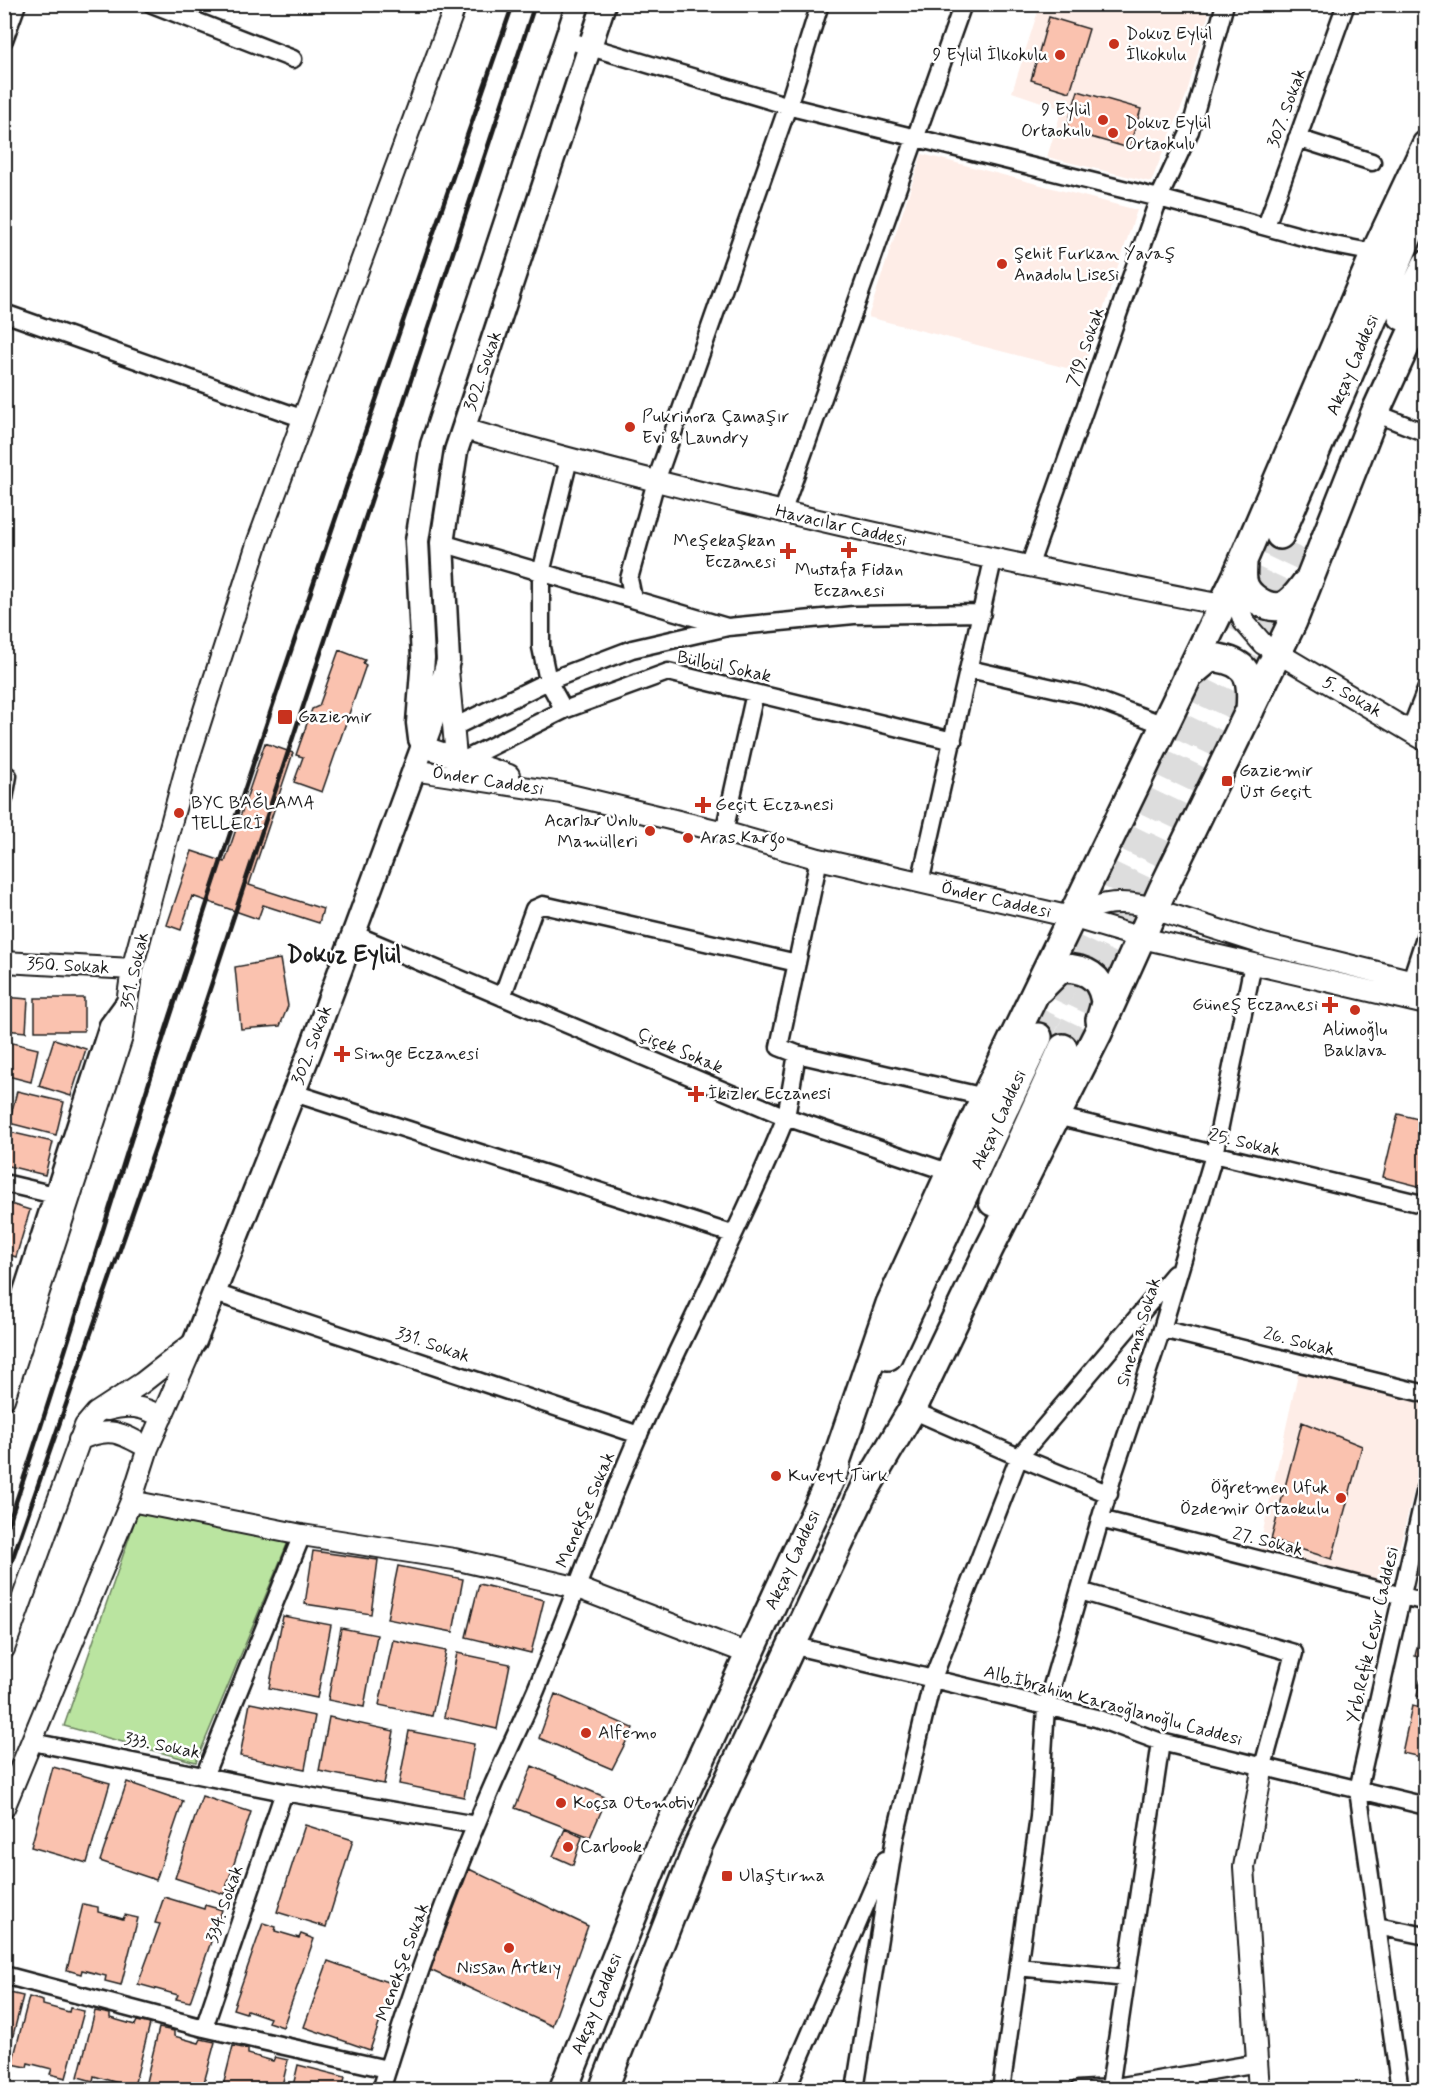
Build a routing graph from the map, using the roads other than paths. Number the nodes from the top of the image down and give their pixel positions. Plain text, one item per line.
1 (17, 4) edge
2 (152, 4) edge
3 (456, 4) edge
4 (578, 4) edge
5 (604, 4) edge
6 (820, 4) edge
7 (963, 4) edge
8 (1225, 4) edge
9 (1346, 4) edge
10 (4, 40) edge
11 (567, 40) junction
12 (591, 48) junction
13 (293, 59) dead end
14 (788, 106) junction
15 (914, 135) junction
16 (1297, 138) junction
17 (1425, 145) edge
18 (1372, 162) dead end
19 (1425, 195) edge
20 (1159, 198) junction
21 (1266, 226) junction
22 (1375, 253) junction
23 (1425, 265) edge
24 (1425, 301) edge
25 (4, 312) edge
26 (1375, 413) junction
27 (303, 418) junction
28 (464, 429) junction
29 (1425, 433) edge
30 (569, 459) junction
31 (656, 482) junction
32 (782, 513) junction
33 (442, 543) junction
34 (993, 560) junction
35 (1243, 561) junction
36 (1029, 567) junction
37 (541, 573) junction
38 (1309, 579) junction
39 (1227, 595) junction
40 (633, 598) junction
41 (982, 613) junction
42 (728, 627) junction
43 (1277, 654) junction
44 (448, 662) junction
45 (969, 669) junction
46 (1187, 677) junction
47 (548, 681) junction
48 (1425, 690) edge
49 (755, 693) junction
50 (564, 710) junction
51 (1250, 711) junction
52 (1164, 725) junction
53 (453, 728) junction
54 (1418, 736) edge
55 (953, 741) junction
56 (421, 746) junction
57 (460, 758) junction
58 (413, 770) junction
59 (6, 775) edge
60 (562, 793) junction
61 (4, 799) edge
62 (724, 832) junction
63 (819, 860) junction
64 (920, 883) junction
65 (1153, 910) junction
66 (1071, 917) junction
67 (354, 934) junction
68 (1425, 934) edge
69 (1142, 938) junction
70 (4, 962) edge
71 (797, 963) junction
72 (1253, 964) junction
73 (132, 969) junction
74 (1418, 982) edge
75 (1033, 996) junction
76 (502, 997) junction
77 (1425, 1004) edge
78 (1098, 1033) junction
79 (1038, 1037) tunnel mouth
80 (1063, 1048) tunnel mouth
81 (797, 1054) junction
82 (294, 1093) junction
83 (985, 1097) junction
84 (1056, 1116) junction
85 (786, 1117) junction
86 (1215, 1155) junction
87 (951, 1173) junction
88 (4, 1183) edge
89 (62, 1197) junction
90 (1425, 1205) edge
91 (732, 1234) junction
92 (1179, 1268) junction
93 (215, 1293) junction
94 (1162, 1329) junction
95 (195, 1341) junction
96 (4, 1347) edge
97 (142, 1383) junction
98 (1425, 1394) edge
99 (172, 1396) junction
100 (4, 1399) edge
101 (912, 1410) junction
102 (96, 1413) junction
103 (162, 1417) junction
104 (639, 1435) junction
105 (79, 1440) junction
106 (148, 1448) junction
107 (1019, 1457) junction
108 (829, 1482) junction
109 (1425, 1488) edge
110 (1109, 1494) junction
111 (859, 1500) junction
112 (131, 1501) junction
113 (1100, 1519) junction
114 (302, 1535) junction
115 (575, 1587) junction
116 (1080, 1591) junction
117 (1401, 1596) junction
118 (1425, 1602) edge
119 (790, 1645) junction
120 (4, 1649) edge
121 (749, 1654) junction
122 (933, 1678) junction
123 (1046, 1707) junction
124 (32, 1742) junction
125 (1161, 1742) junction
126 (1263, 1766) junction
127 (205, 1774) junction
128 (1358, 1790) junction
129 (284, 1792) junction
130 (1425, 1806) edge
131 (4, 1808) edge
132 (476, 1826) junction
133 (895, 1837) junction
134 (1377, 1926) junction
135 (1425, 1936) edge
136 (1018, 1966) junction
137 (4, 1975) edge
138 (1126, 1978) junction
139 (204, 2028) junction
140 (1258, 2062) junction
141 (387, 2069) junction
142 (1110, 2088) junction
143 (381, 2090) edge
144 (563, 2090) edge
145 (603, 2090) edge
146 (786, 2090) edge
147 (855, 2090) edge
148 (1001, 2090) edge
149 (1078, 2090) edge
150 (1259, 2090) edge
151 (1400, 2090) edge

1 - 10 street
2 - 13 street
3 - 27 street, 351. Sokak
4 - 11 main road, 302. Sokak
5 - 12 main road, 302. Sokak
6 - 14 street
7 - 15 street
8 - 20 street, 719. Sokak
9 - 16 street, 307. Sokak
11 - 12 street
11 - 56 main road, 302. Sokak
12 - 14 street
12 - 28 main road, 302. Sokak
14 - 15 street
14 - 31 street
15 - 20 street
15 - 32 street
16 - 18 street
16 - 21 street, 307. Sokak
17 - 22 highway
19 - 23 highway, Akçay Caddesi
20 - 21 street
20 - 36 street, 719. Sokak
21 - 22 street
22 - 35 highway
24 - 26 highway
25 - 27 street
26 - 29 street
26 - 38 highway
27 - 73 street, 351. Sokak
28 - 30 street, Havacılar Caddesi
28 - 33 main road, 302. Sokak
30 - 31 street, Havacılar Caddesi
30 - 37 street
31 - 32 street, Havacılar Caddesi
31 - 40 street
32 - 34 street, Havacılar Caddesi
33 - 37 street
33 - 44 main road, 302. Sokak
34 - 36 street, Havacılar Caddesi
34 - 41 street
35 - 38 highway
35 - 39 highway
36 - 39 street, Havacılar Caddesi
37 - 40 street
37 - 47 street
38 - 43 highway
39 - 43 street, 5. Sokak
39 - 46 highway
40 - 42 street
41 - 42 street
41 - 45 street
42 - 47 street
43 - 51 highway
43 - 54 street, 5. Sokak
44 - 53 street
44 - 56 main road, 302. Sokak
45 - 52 street
45 - 55 street
46 - 51 highway
46 - 52 highway
47 - 50 street
47 - 53 street
48 - 54 street
49 - 50 street, Bülbül Sokak
49 - 55 street, Bülbül Sokak
49 - 62 street
50 - 57 street, Bülbül Sokak
51 - 65 highway
52 - 66 highway
53 - 57 street
55 - 64 street
56 - 57 street, Önder Caddesi
56 - 58 main road, 302. Sokak
57 - 60 street, Önder Caddesi
58 - 60 street, Önder Caddesi
58 - 67 main road, 302. Sokak
59 - 61 street
60 - 62 street, Önder Caddesi
62 - 63 street, Önder Caddesi
63 - 64 street, Önder Caddesi
63 - 71 street
64 - 66 street, Önder Caddesi
65 - 66 street, Önder Caddesi
65 - 69 highway
65 - 74 street, Önder Caddesi
66 - 69 street
66 - 75 highway
67 - 76 street, Çiçek Sokak
67 - 82 main road, 302. Sokak
68 - 74 street
69 - 72 street
69 - 78 highway
70 - 73 street, 350. Sokak
71 - 76 street
71 - 81 street
72 - 77 street
72 - 86 street, Sinema Sokak
73 - 89 street, 351. Sokak
75 - 78 highway
75 - 83 highway
76 - 85 street, Çiçek Sokak
78 - 84 highway
79 - 108 highway, Akçay Caddesi
80 - 111 highway, Akçay Caddesi
81 - 83 street
81 - 85 street
82 - 91 street
82 - 93 main road, 302. Sokak
83 - 87 highway
84 - 86 street, 25. Sokak
84 - 101 highway
85 - 87 street
85 - 91 street, Menekşe Sokak
86 - 90 street, 25. Sokak
86 - 92 street, Sinema Sokak
87 - 108 highway
88 - 89 street
89 - 96 street
89 - 100 street, 351. Sokak
91 - 104 street, Menekşe Sokak
92 - 94 street, Sinema Sokak
92 - 107 street
93 - 95 main road, 302. Sokak
93 - 104 street, 331. Sokak
94 - 98 street, 26. Sokak
94 - 110 street, Sinema Sokak
95 - 97 street
95 - 99 street
97 - 99 street
97 - 102 street
99 - 103 street
101 - 107 street
101 - 111 highway
102 - 103 street
102 - 105 street
103 - 106 street
104 - 115 street, Menekşe Sokak
105 - 106 street
105 - 120 street
106 - 112 street
107 - 110 street
107 - 122 street
108 - 121 highway, Akçay Caddesi
109 - 117 street, Yrb.Refik Cesur Caddesi
110 - 113 street, Sinema Sokak
111 - 119 highway, Akçay Caddesi
112 - 114 street
112 - 124 street
113 - 116 street, Sinema Sokak
113 - 117 street, 27. Sokak
114 - 115 street
114 - 127 street
115 - 121 street
115 - 132 street, Menekşe Sokak
116 - 123 street, Sinema Sokak
116 - 126 street
117 - 118 street, 27. Sokak
117 - 128 street, Yrb.Refik Cesur Caddesi
119 - 122 street, Alb.İbrahim Karaoğlanoğlu Caddesi
119 - 145 highway, Akçay Caddesi
121 - 144 highway, Akçay Caddesi
122 - 123 street, Alb.İbrahim Karaoğlanoğlu Caddesi
122 - 133 street
123 - 125 street, Alb.İbrahim Karaoğlanoğlu Caddesi
123 - 136 street, Sinema Sokak
124 - 127 street, 333. Sokak
124 - 131 street
125 - 126 street, Alb.İbrahim Karaoğlanoğlu Caddesi
125 - 138 street
126 - 128 street, Alb.İbrahim Karaoğlanoğlu Caddesi
126 - 140 street
127 - 129 street, 333. Sokak
128 - 130 street, Alb.İbrahim Karaoğlanoğlu Caddesi
128 - 134 street
129 - 132 street, 333. Sokak
129 - 139 street, 334. Sokak
132 - 141 street, Menekşe Sokak
133 - 146 street
133 - 147 street
134 - 135 street
134 - 151 street
136 - 138 street
136 - 148 street, Sinema Sokak
137 - 139 street
138 - 142 street
139 - 141 street
140 - 142 street
140 - 150 street
141 - 143 street, Menekşe Sokak
142 - 149 street

